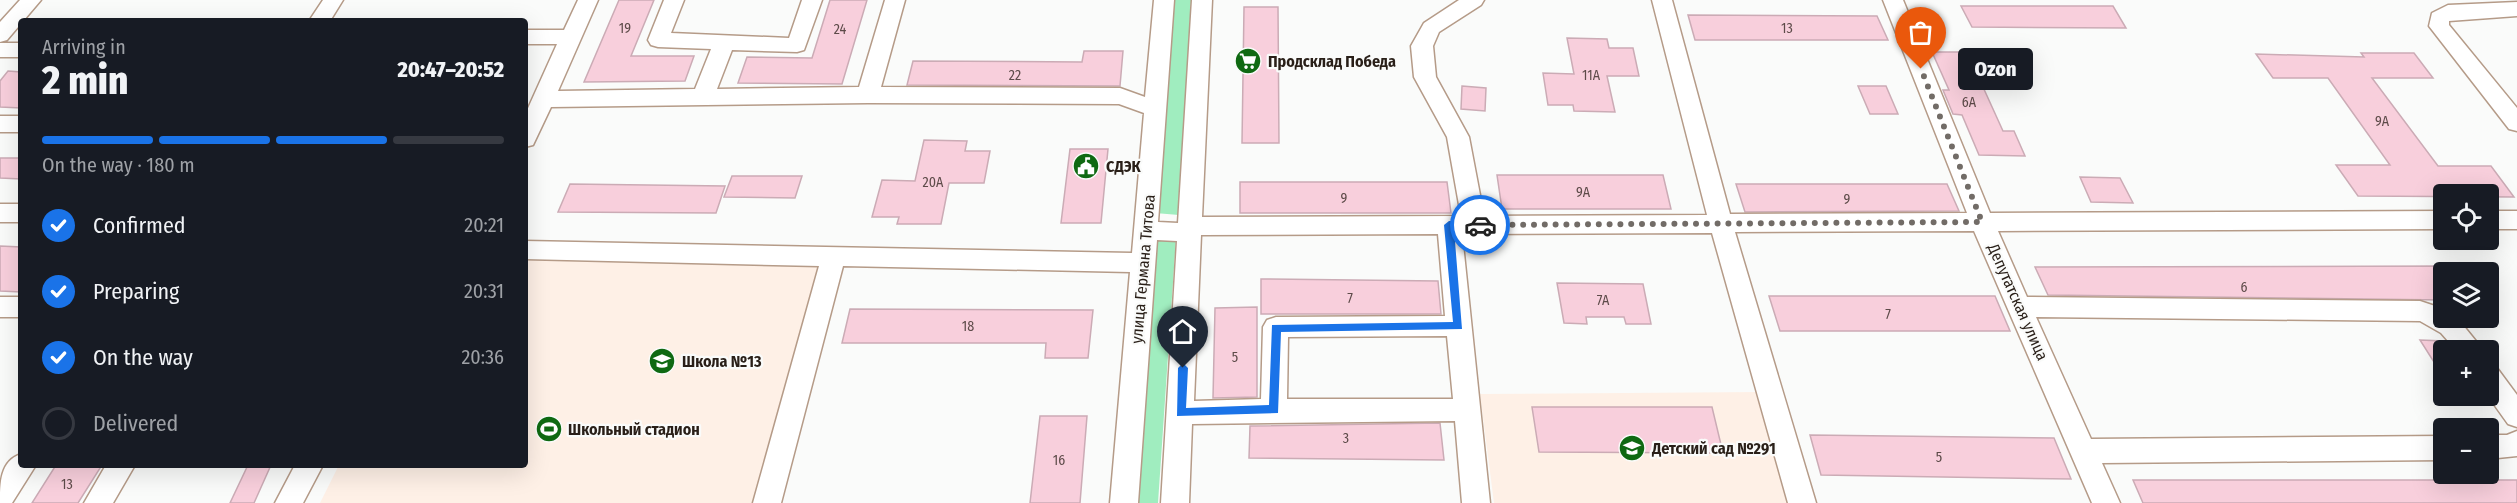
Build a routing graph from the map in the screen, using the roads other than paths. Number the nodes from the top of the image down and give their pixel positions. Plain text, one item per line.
1 (32, 0) edge
2 (333, 0) edge
3 (588, 0) edge
4 (674, 0) edge
5 (812, 0) edge
6 (895, 0) edge
7 (1164, 0) edge
8 (1202, 0) edge
9 (1474, 0) edge
10 (1662, 0) edge
11 (1893, 0) edge
12 (2517, 9) edge
13 (321, 18) edge
14 (0, 35) edge
15 (528, 37) edge
16 (571, 37) junction
17 (724, 42) junction
18 (0, 50) edge
19 (18, 50) edge
20 (868, 95) junction
21 (703, 98) junction
22 (542, 99) junction
23 (1157, 109) junction
24 (2517, 123) edge
25 (0, 124) edge
26 (18, 124) edge
27 (528, 132) edge
28 (0, 213) edge
29 (18, 213) edge
30 (2433, 220) edge
31 (2499, 220) edge
32 (2517, 220) edge
33 (1982, 222) junction
34 (1721, 224) junction
35 (1462, 225) junction
36 (1191, 229) junction
37 (1146, 231) junction
38 (528, 250) edge
39 (834, 256) junction
40 (1144, 263) junction
41 (0, 307) edge
42 (18, 307) edge
43 (2020, 307) junction
44 (1458, 326) junction
45 (2463, 340) edge
46 (2499, 391) edge
47 (1274, 410) junction
48 (1467, 410) junction
49 (1180, 413) junction
50 (2517, 416) edge
51 (2517, 443) edge
52 (2433, 447) edge
53 (2499, 447) edge
54 (2083, 451) junction
55 (20, 468) edge
56 (119, 468) edge
57 (307, 468) edge
58 (0, 498) edge
59 (98, 503) edge
60 (289, 503) edge
61 (767, 503) edge
62 (1124, 503) edge
63 (1175, 503) edge
64 (1476, 503) edge
65 (1802, 503) edge
66 (2106, 503) edge

1 - 14 street
2 - 13 street
3 - 16 street
4 - 17 street
5 - 17 street
6 - 20 street
7 - 23 street, улица Германа Титова
8 - 36 street
9 - 35 street
10 - 34 street
11 - 33 street, Депутатская улица
12 - 24 street
15 - 16 street
16 - 22 street
17 - 21 street
18 - 19 street
20 - 21 street
20 - 23 street
21 - 22 street
22 - 27 street
23 - 37 street, улица Германа Титова
25 - 26 street
28 - 29 street
30 - 33 street
31 - 32 street
33 - 34 street
33 - 43 street, Депутатская улица
34 - 35 street
34 - 65 street
35 - 36 street
35 - 44 street
36 - 37 street
36 - 49 street
37 - 40 street, улица Германа Титова
38 - 39 street
39 - 40 street
39 - 61 street
40 - 62 street, улица Германа Титова
41 - 42 street
43 - 45 street
43 - 54 street, Депутатская улица
44 - 47 street
44 - 48 street
46 - 50 street
47 - 48 street
47 - 49 street
48 - 64 street
49 - 63 street
51 - 53 street
52 - 54 street
54 - 66 street, Депутатская улица
55 - 58 street
56 - 59 street
57 - 60 street

